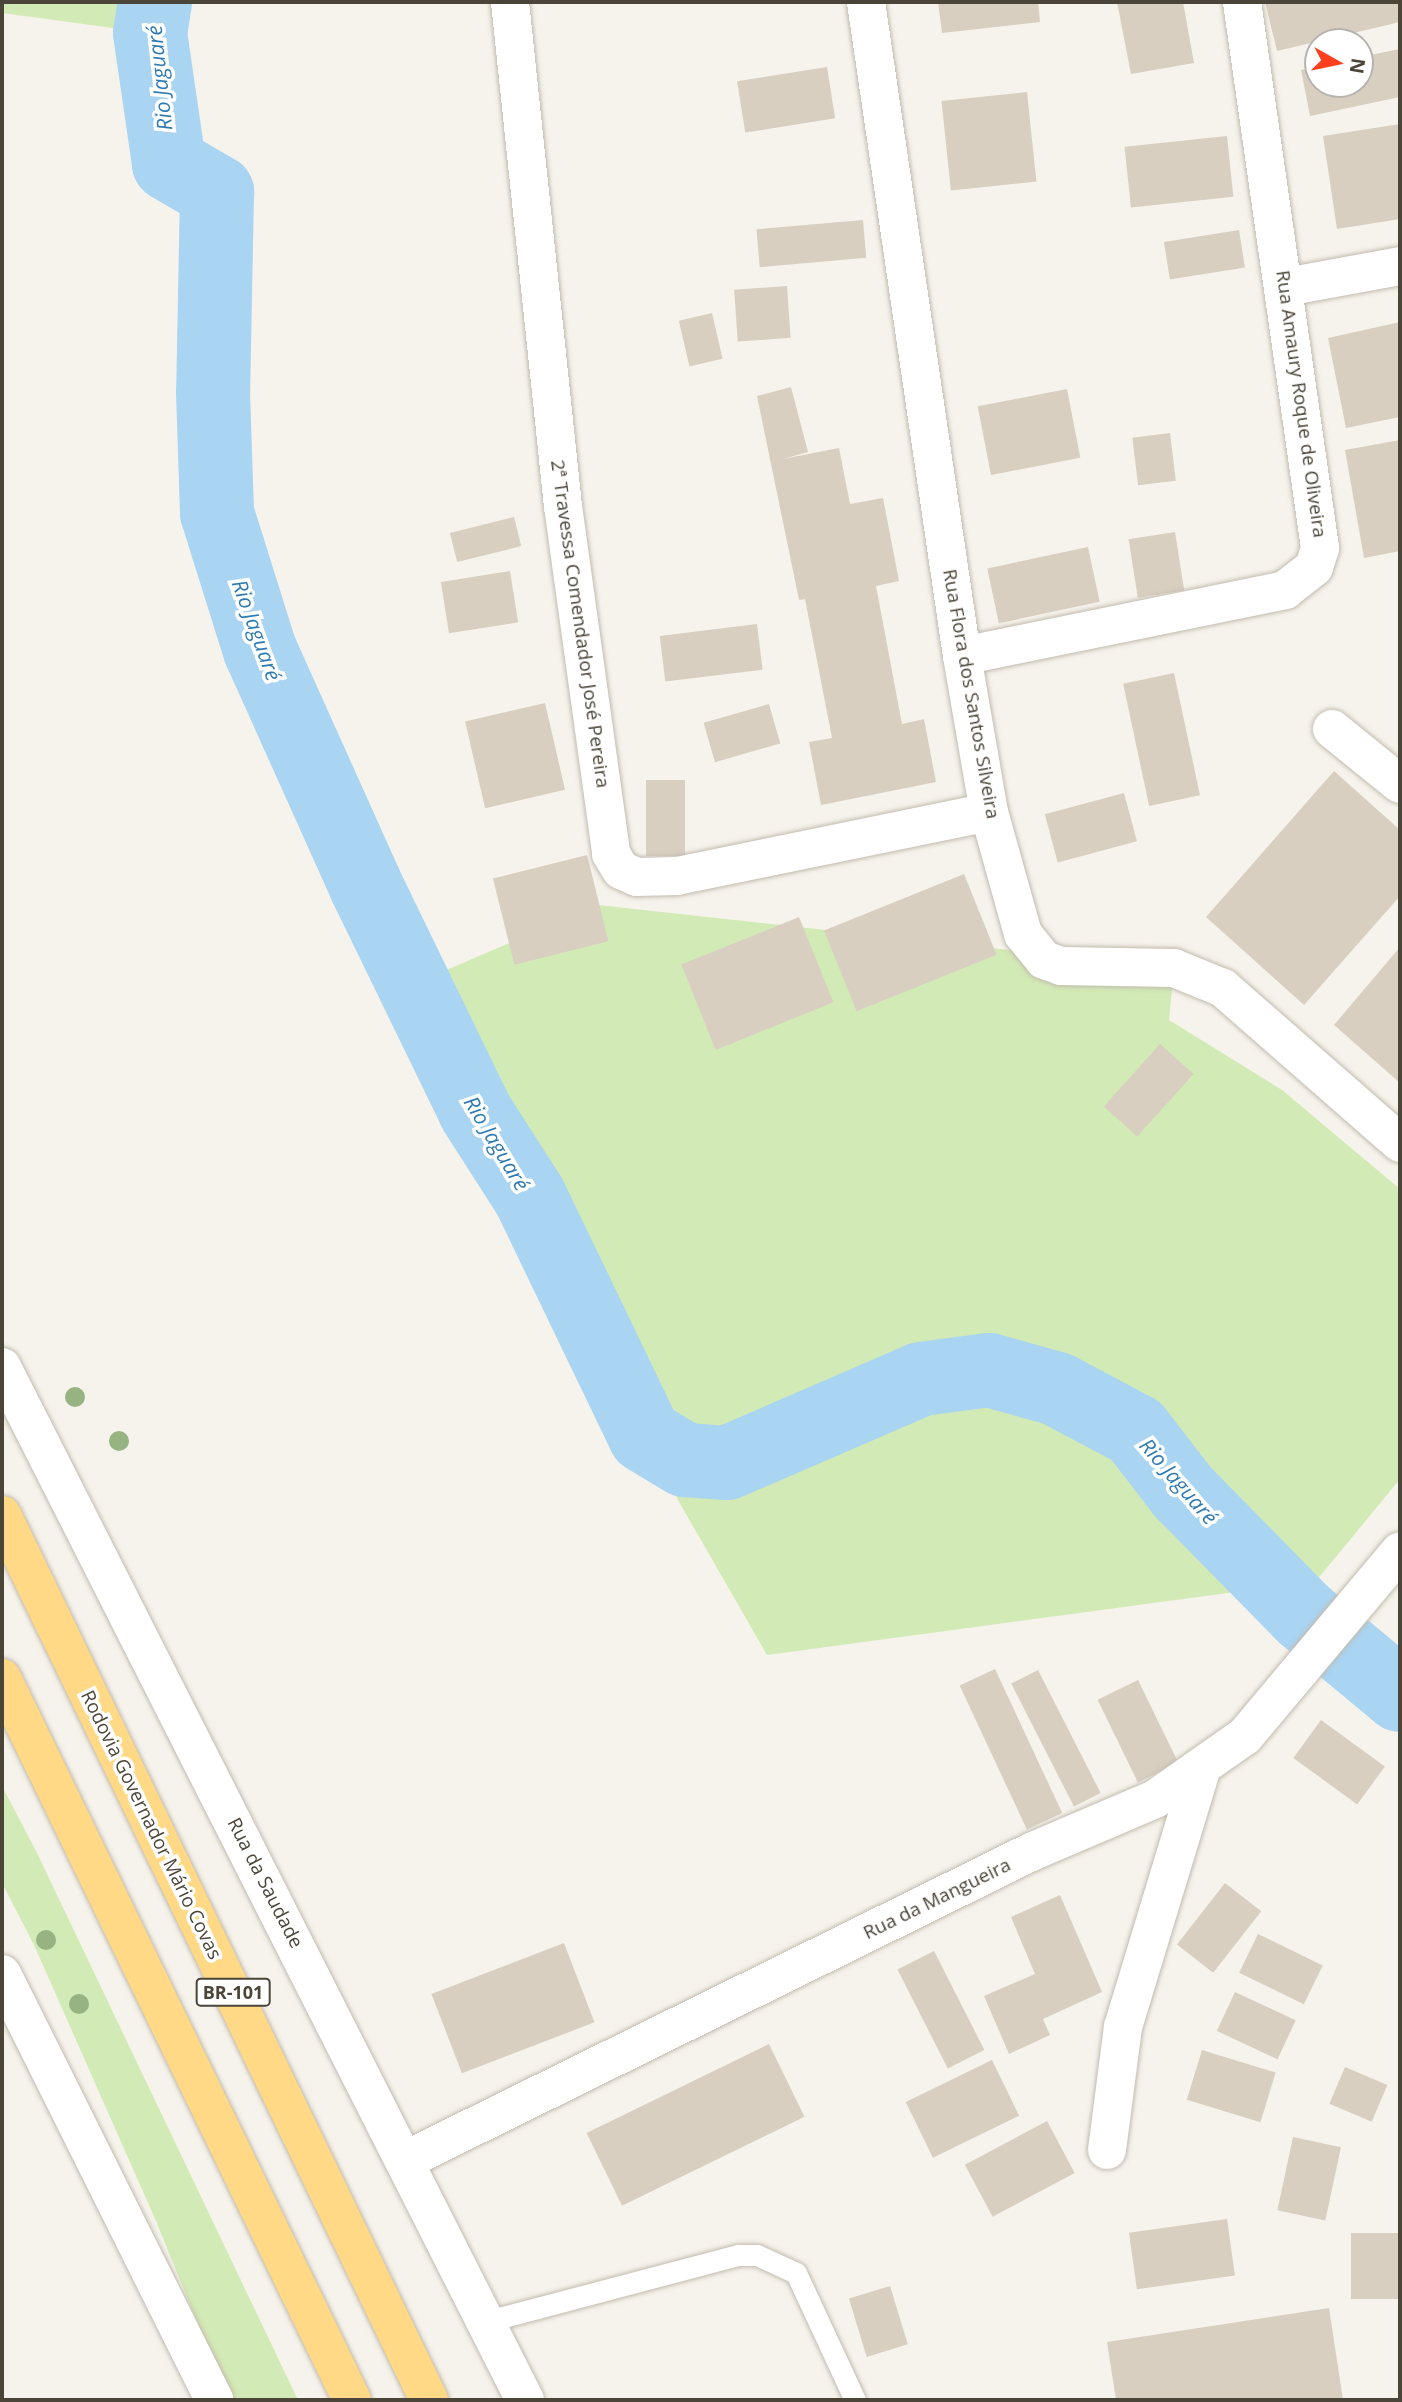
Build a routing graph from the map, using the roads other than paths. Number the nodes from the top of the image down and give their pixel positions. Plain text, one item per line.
1 (510, 2) edge
2 (866, 2) edge
3 (1242, 2) edge
4 (1400, 266) edge
5 (1286, 287) junction
6 (962, 656) junction
7 (1332, 729) dead end
8 (1400, 784) edge
9 (989, 812) junction
10 (1400, 1143) edge
11 (2, 1367) edge
12 (2, 1515) edge
13 (1400, 1550) edge
14 (2, 1678) edge
15 (1201, 1770) junction
16 (2, 1974) edge
17 (1107, 2150) dead end
18 (406, 2160) junction
19 (488, 2321) junction
20 (214, 2400) edge
21 (352, 2400) edge
22 (429, 2400) edge
23 (525, 2400) edge
24 (855, 2400) edge

1 - 9 street, 2ª Travessa Comendador José Pereira
2 - 6 street, Rua Flora dos Santos Silveira
3 - 5 street, Rua Amaury Roque de Oliveira
4 - 5 street
5 - 6 street, Rua Amaury Roque de Oliveira
6 - 9 street, Rua Flora dos Santos Silveira
7 - 8 street
9 - 10 street, Rua Flora dos Santos Silveira
11 - 18 street, Rua da Saudade
12 - 22 highway, Rodovia Governador Mário Covas / BR-101
13 - 15 street, Rua da Mangueira
14 - 21 highway
15 - 17 street
15 - 18 street, Rua da Mangueira
16 - 20 street
18 - 19 street, Rua da Saudade
19 - 23 street, Rua da Saudade
19 - 24 lane

